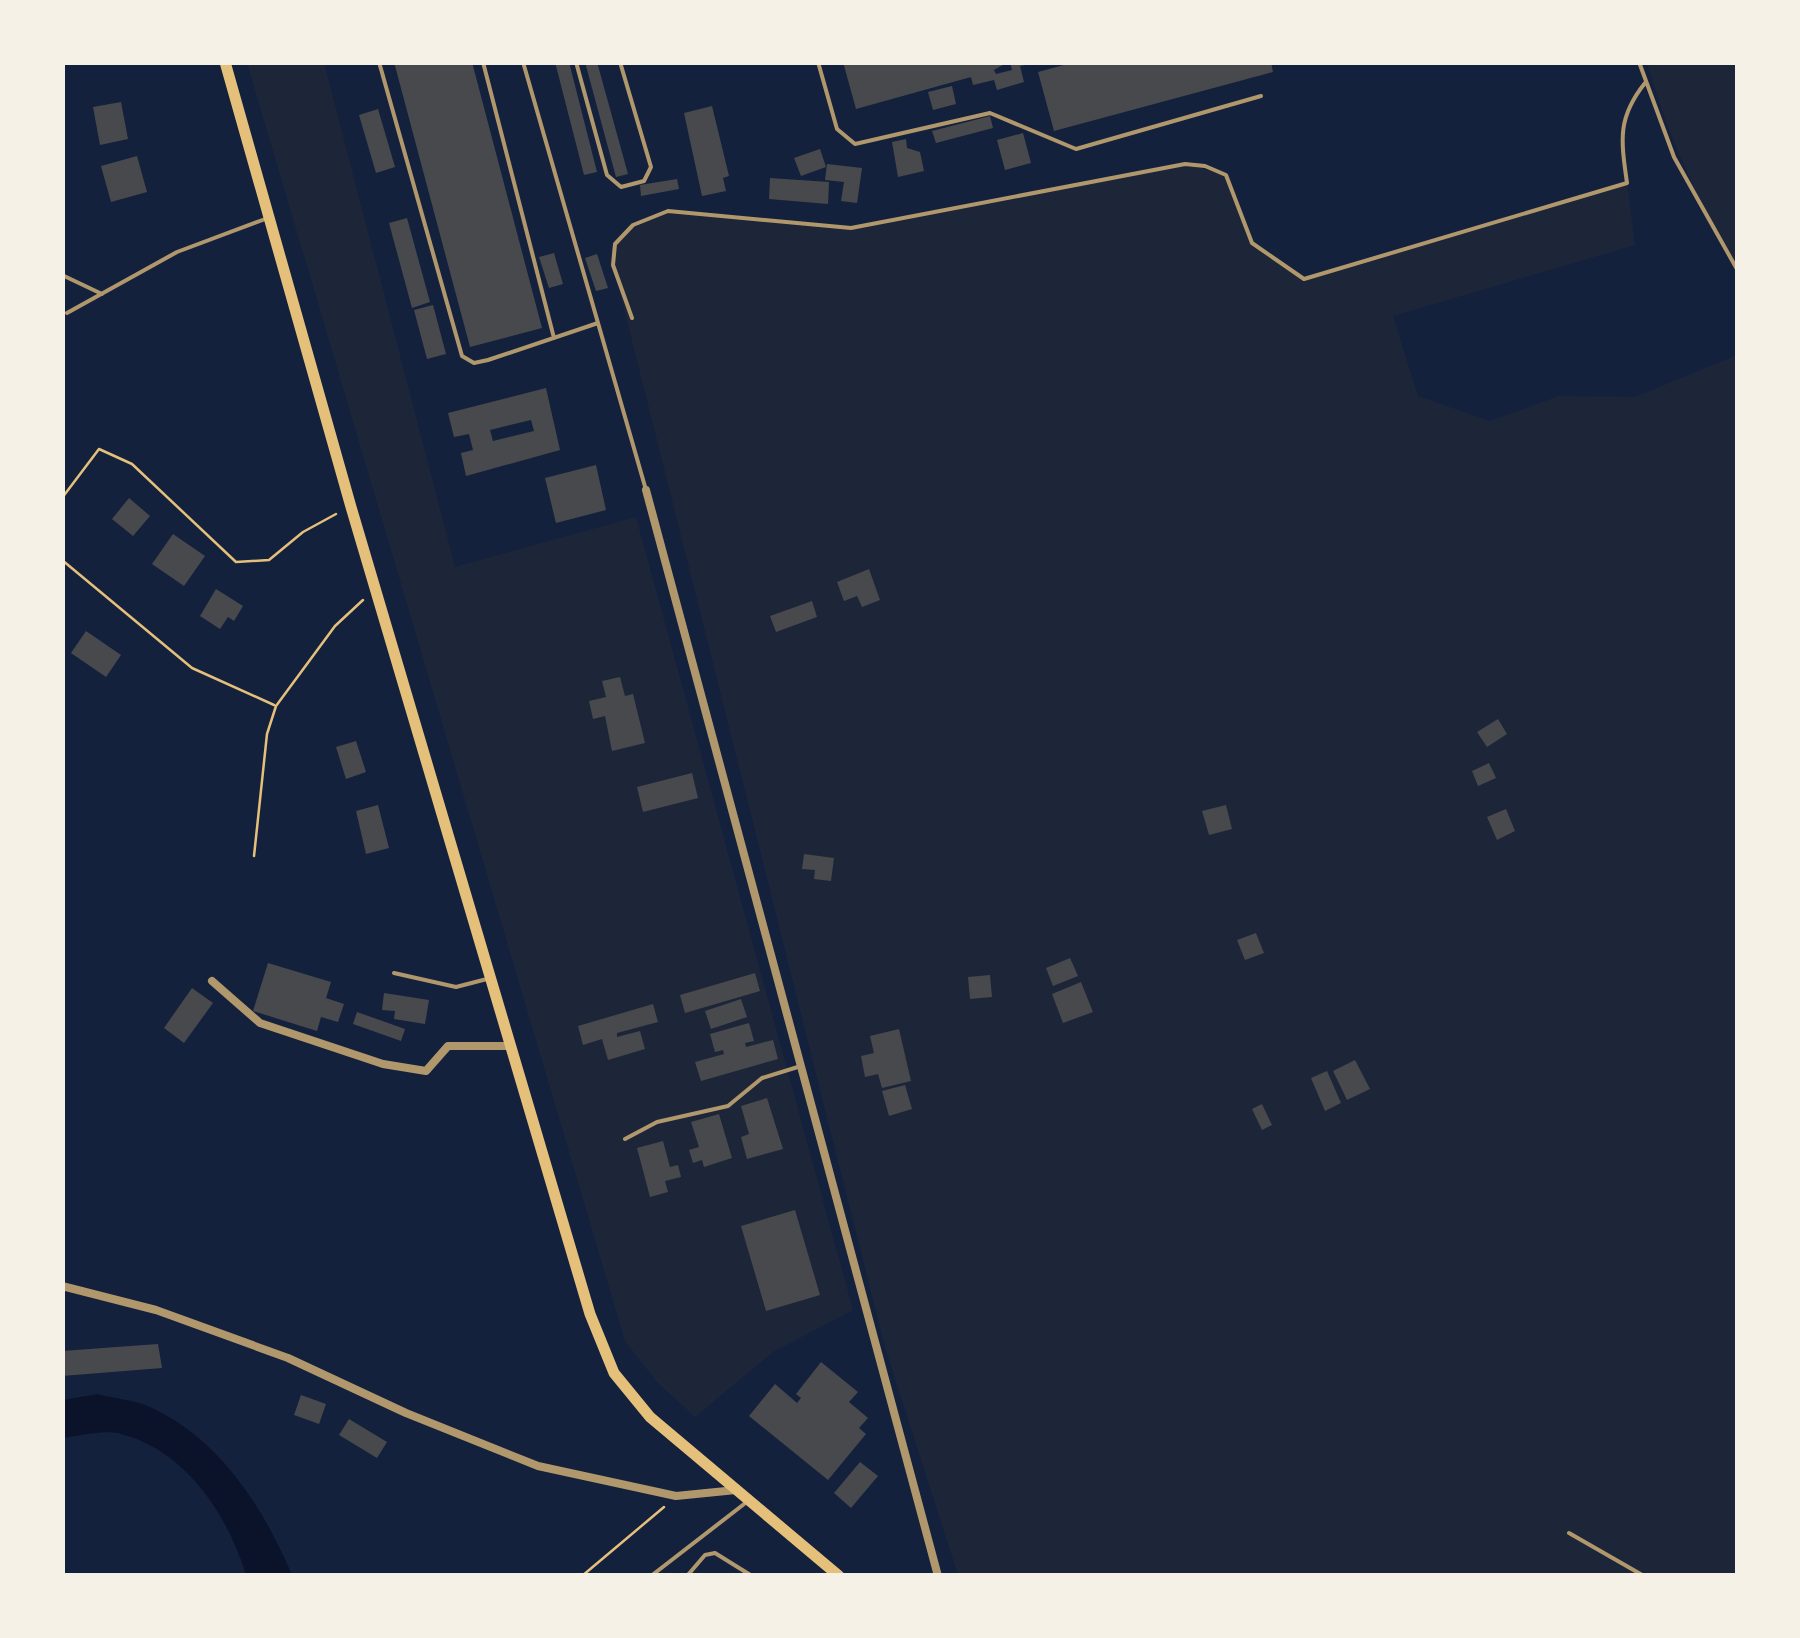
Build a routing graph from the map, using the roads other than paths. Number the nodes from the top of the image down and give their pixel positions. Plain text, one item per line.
1 (226, 62) edge
2 (379, 62) edge
3 (483, 62) edge
4 (523, 62) edge
5 (576, 62) edge
6 (620, 62) edge
7 (818, 62) edge
8 (1639, 62) edge
9 (1645, 84) junction
10 (1261, 96) dead end
11 (268, 218) junction
12 (1738, 271) edge
13 (62, 275) edge
14 (102, 294) junction
15 (67, 314) dead end
16 (632, 318) dead end
17 (598, 324) junction
18 (554, 338) junction
19 (646, 490) joint
20 (394, 972) dead end
21 (491, 978) junction
22 (212, 981) dead end
23 (511, 1046) junction
24 (800, 1066) junction
25 (626, 1139) dead end
26 (62, 1286) edge
27 (740, 1490) junction
28 (751, 1498) junction
29 (1569, 1533) dead end
30 (839, 1575) edge
31 (650, 1576) edge
32 (687, 1576) edge
33 (752, 1576) edge
34 (938, 1576) edge
35 (1644, 1576) edge

1 - 11 main road
2 - 18 lane
3 - 18 lane
4 - 17 lane
5 - 6 lane
7 - 10 lane
8 - 9 lane
9 - 12 lane
9 - 16 lane
11 - 14 lane
11 - 21 main road
13 - 14 lane
14 - 15 lane
17 - 18 lane
17 - 19 lane
19 - 24 street
20 - 21 lane
21 - 23 main road
22 - 23 street
23 - 27 main road
24 - 25 lane
24 - 34 street
26 - 27 street
27 - 28 main road
28 - 30 main road
28 - 31 lane
29 - 35 lane
32 - 33 lane

